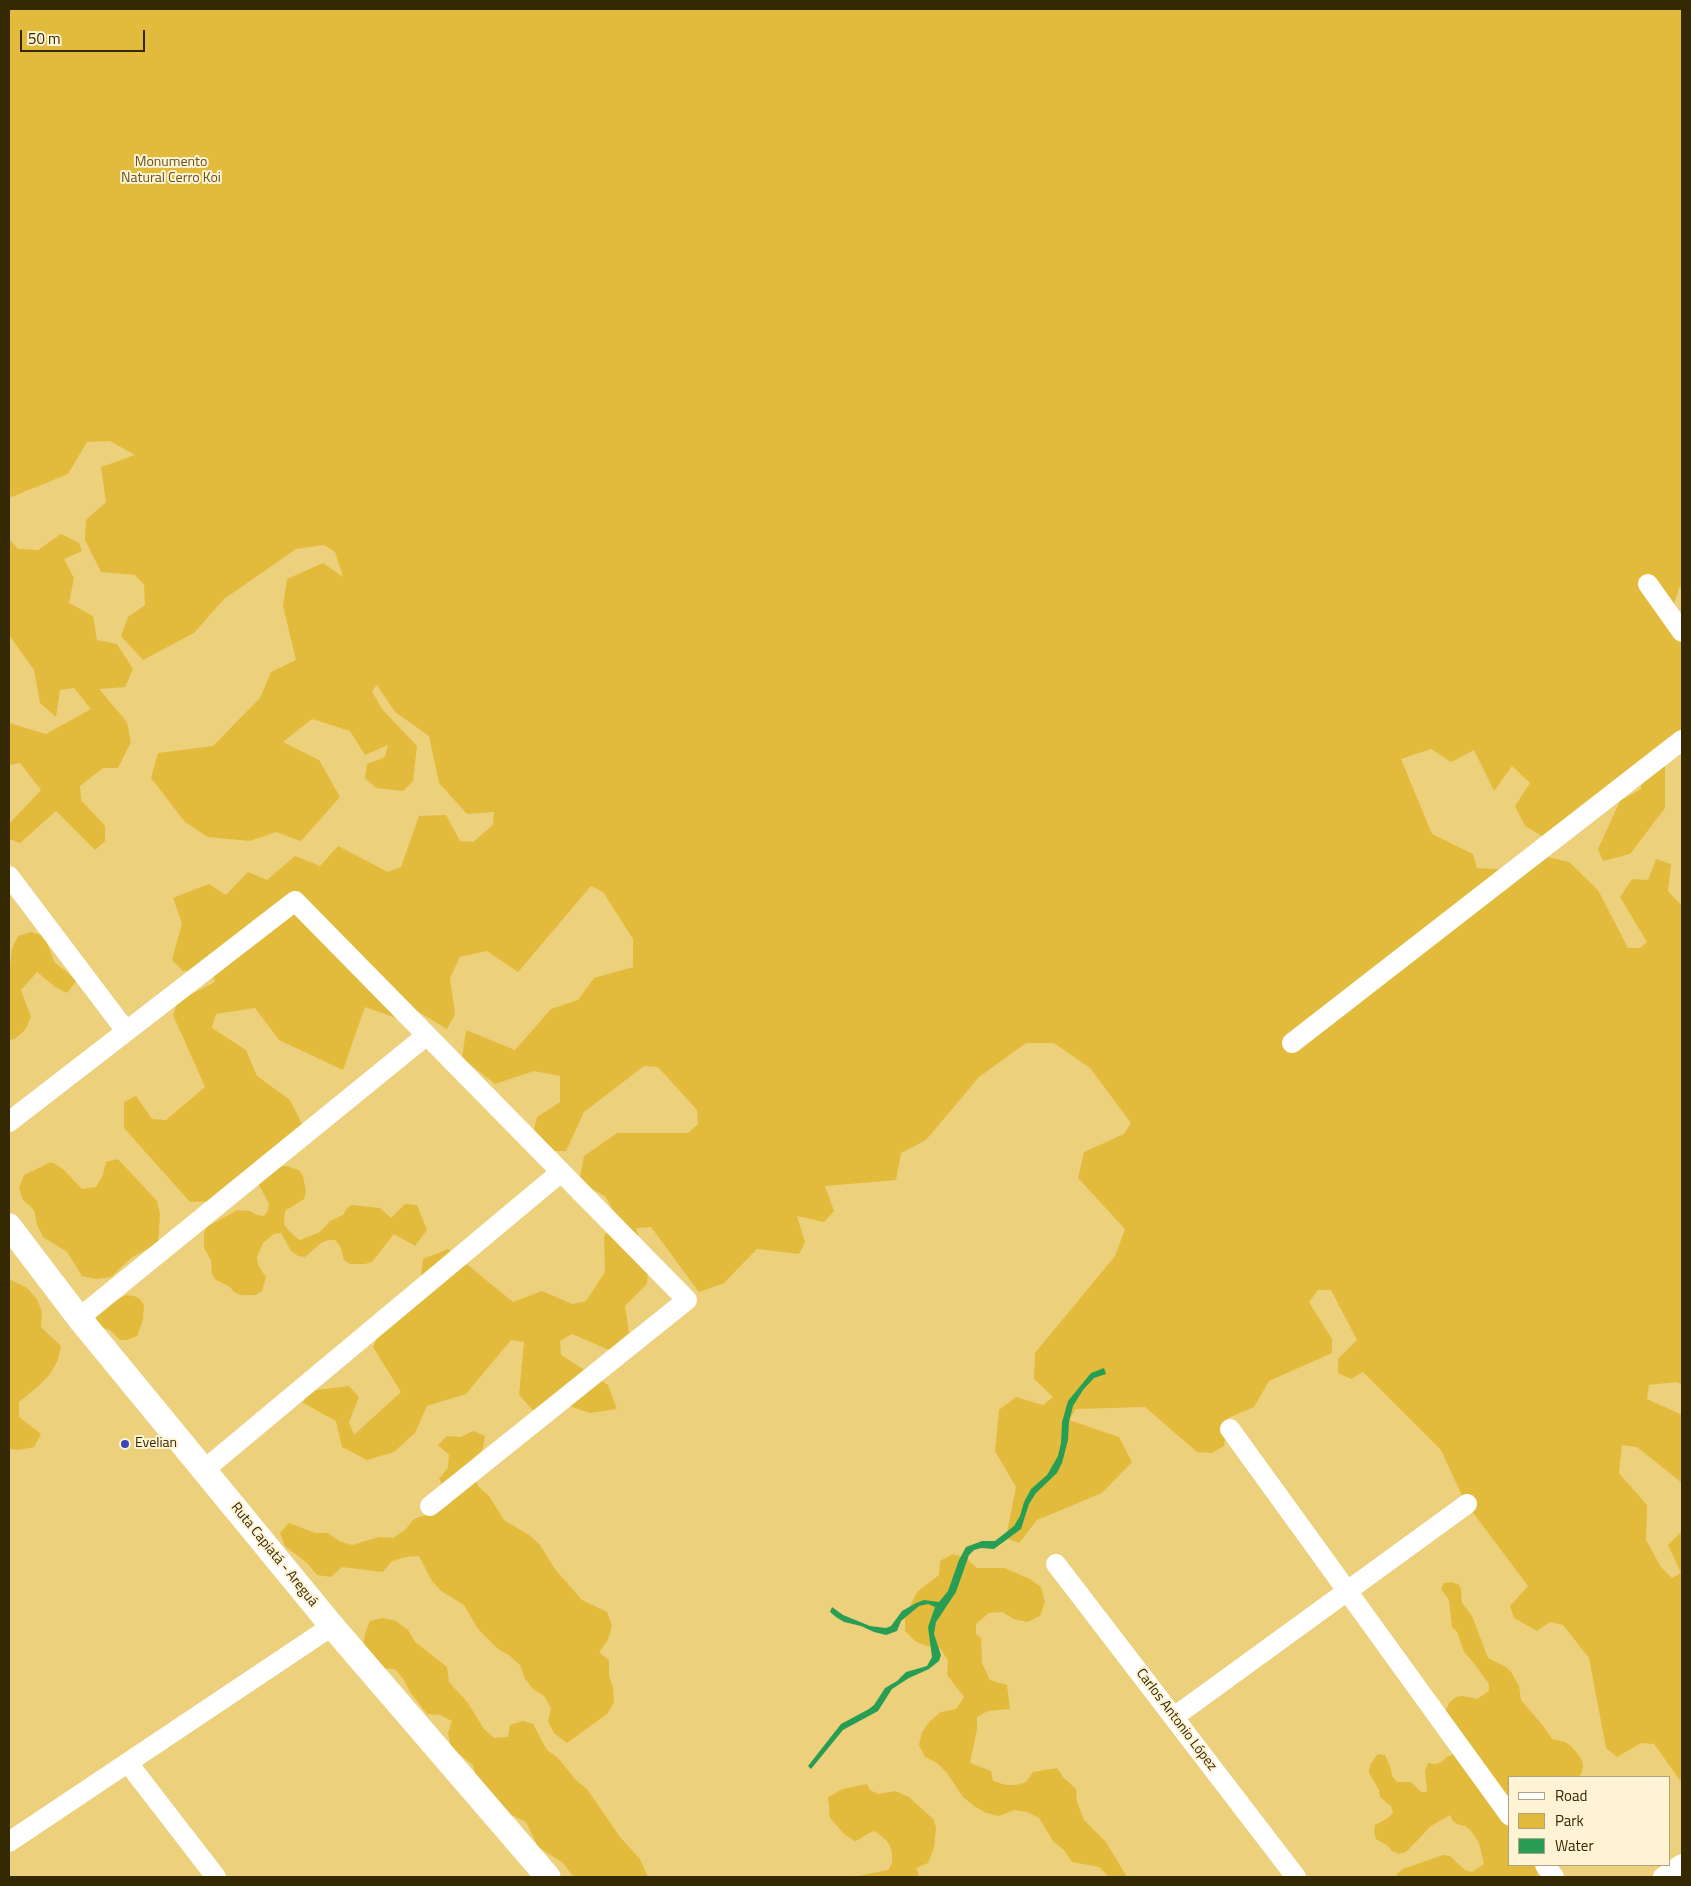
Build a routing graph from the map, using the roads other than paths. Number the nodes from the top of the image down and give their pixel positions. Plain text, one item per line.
1 (1648, 584) dead end
2 (1682, 632) edge
3 (1682, 740) edge
4 (9, 876) edge
5 (126, 1031) junction
6 (427, 1035) junction
7 (1292, 1042) dead end
8 (9, 1122) edge
9 (561, 1172) junction
10 (9, 1226) edge
11 (79, 1318) junction
12 (1230, 1429) dead end
13 (204, 1470) junction
14 (1467, 1504) dead end
15 (430, 1506) dead end
16 (1056, 1564) dead end
17 (1348, 1591) junction
18 (332, 1626) junction
19 (1174, 1718) junction
20 (128, 1763) junction
21 (1508, 1813) edge
22 (9, 1842) edge
23 (1682, 1864) edge
24 (1546, 1866) edge
25 (216, 1877) edge
26 (548, 1877) edge
27 (1296, 1877) edge
28 (1554, 1877) edge
29 (1663, 1877) edge

1 - 2 street
3 - 7 street
4 - 5 street
5 - 6 street
5 - 8 street
6 - 9 street
6 - 11 street
9 - 13 street
9 - 15 street
10 - 11 main road, Ruta Capiatá - Areguá
11 - 13 main road, Ruta Capiatá - Areguá
12 - 17 street
13 - 18 main road, Ruta Capiatá - Areguá
14 - 17 street
16 - 19 street, Carlos Antonio López
17 - 19 street
17 - 21 street
18 - 20 street
18 - 26 main road, Ruta Capiatá - Areguá
19 - 27 street, Carlos Antonio López
20 - 22 street
20 - 25 street
23 - 29 street
24 - 28 street

